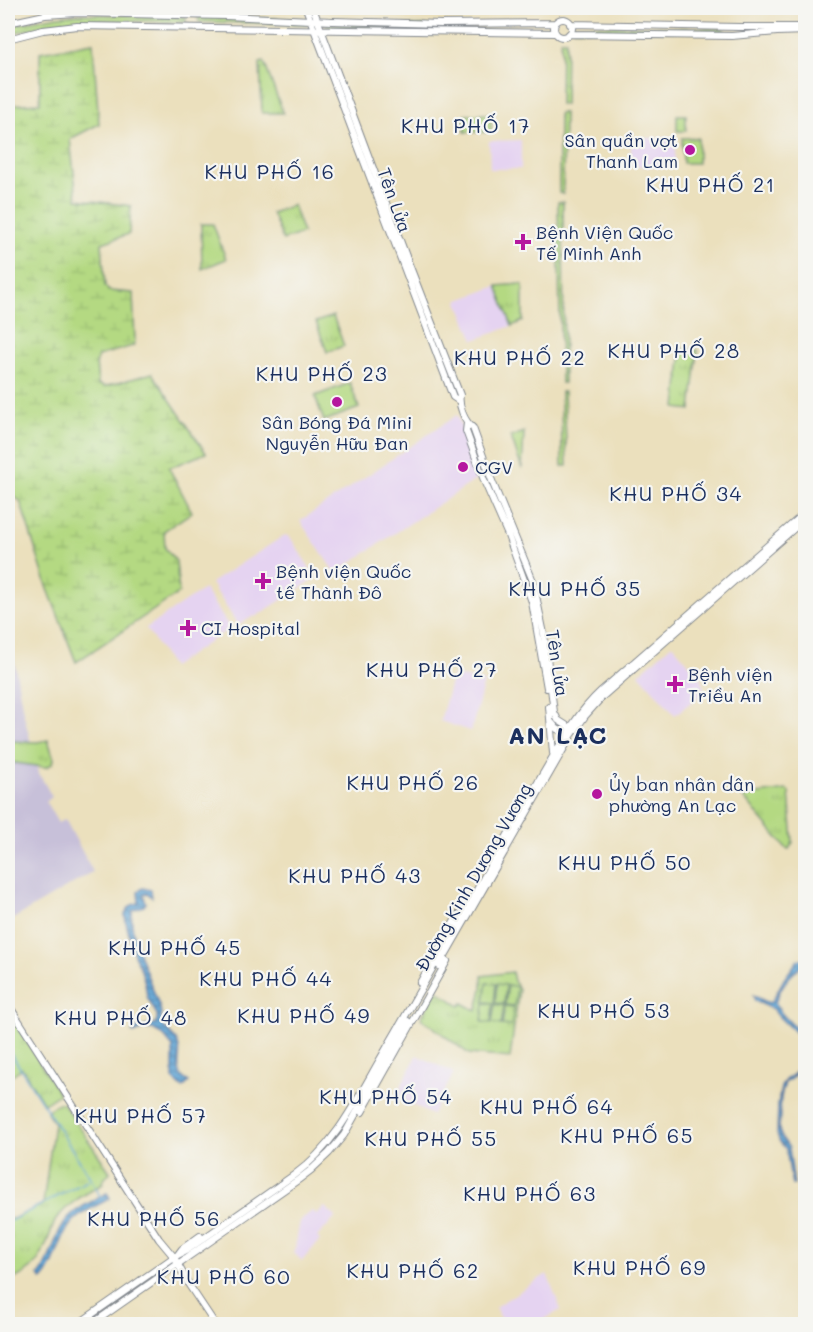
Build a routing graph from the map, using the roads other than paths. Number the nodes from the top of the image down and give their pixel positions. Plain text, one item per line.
1 (306, 8) edge
2 (313, 8) edge
3 (186, 15) junction
4 (202, 15) junction
5 (299, 19) junction
6 (310, 19) junction
7 (318, 20) junction
8 (333, 21) junction
9 (8, 23) edge
10 (555, 23) junction
11 (570, 24) junction
12 (185, 27) junction
13 (202, 27) junction
14 (301, 29) junction
15 (806, 29) edge
16 (314, 30) junction
17 (322, 30) junction
18 (334, 30) junction
19 (555, 33) junction
20 (569, 34) junction
21 (8, 39) edge
22 (459, 401) junction
23 (467, 423) junction
24 (806, 506) edge
25 (806, 512) edge
26 (806, 518) edge
27 (806, 523) edge
28 (774, 543) junction
29 (734, 578) junction
30 (637, 663) junction
31 (551, 721) junction
32 (573, 731) junction
33 (553, 754) junction
34 (547, 776) junction
35 (542, 784) junction
36 (8, 1004) edge
37 (410, 1013) junction
38 (289, 1183) junction
39 (174, 1257) junction
40 (178, 1263) junction
41 (78, 1324) edge
42 (92, 1324) edge
43 (215, 1324) edge

1 - 6 main road, Tên Lửa
2 - 7 main road, Tên Lửa
3 - 4 main road
3 - 9 main road
3 - 12 main road
4 - 5 main road
4 - 13 main road
5 - 6 main road
5 - 14 main road
6 - 7 main road
6 - 16 main road, Tên Lửa
7 - 8 main road
7 - 17 main road, Tên Lửa
8 - 10 main road
8 - 18 main road
10 - 11 main road
10 - 19 main road
11 - 15 main road
11 - 20 main road
12 - 13 main road
12 - 21 main road
13 - 14 main road
14 - 16 main road
15 - 20 main road
16 - 17 main road
16 - 22 main road, Tên Lửa
17 - 18 main road
17 - 22 main road, Tên Lửa
18 - 19 main road
19 - 20 main road
22 - 23 main road, Tên Lửa
23 - 31 main road, Tên Lửa
23 - 32 main road, Tên Lửa
24 - 28 main road, Đường Kinh Dương Vương
25 - 28 main road, Đường Kinh Dương Vương
26 - 28 main road, Đường Kinh Dương Vương
27 - 28 main road, Đường Kinh Dương Vương
28 - 29 main road, Đường Kinh Dương Vương
29 - 30 main road, Đường Kinh Dương Vương
29 - 30 main road, Đường Kinh Dương Vương
30 - 32 main road, Đường Kinh Dương Vương
30 - 32 main road, Đường Kinh Dương Vương
31 - 32 main road, Tên Lửa
31 - 33 main road
32 - 33 main road, Đường Kinh Dương Vương
32 - 34 main road, Đường Kinh Dương Vương
33 - 34 main road, Đường Kinh Dương Vương
34 - 35 main road, Đường Kinh Dương Vương
35 - 37 main road, Đường Kinh Dương Vương
35 - 37 main road, Đường Kinh Dương Vương
36 - 39 main road
37 - 38 main road, Đường Kinh Dương Vương
37 - 38 main road, Đường Kinh Dương Vương
38 - 39 main road, Đường Kinh Dương Vương
38 - 40 main road, Đường Kinh Dương Vương
39 - 40 main road
39 - 41 main road, Đường Kinh Dương Vương
40 - 42 main road, Đường Kinh Dương Vương
40 - 43 main road

